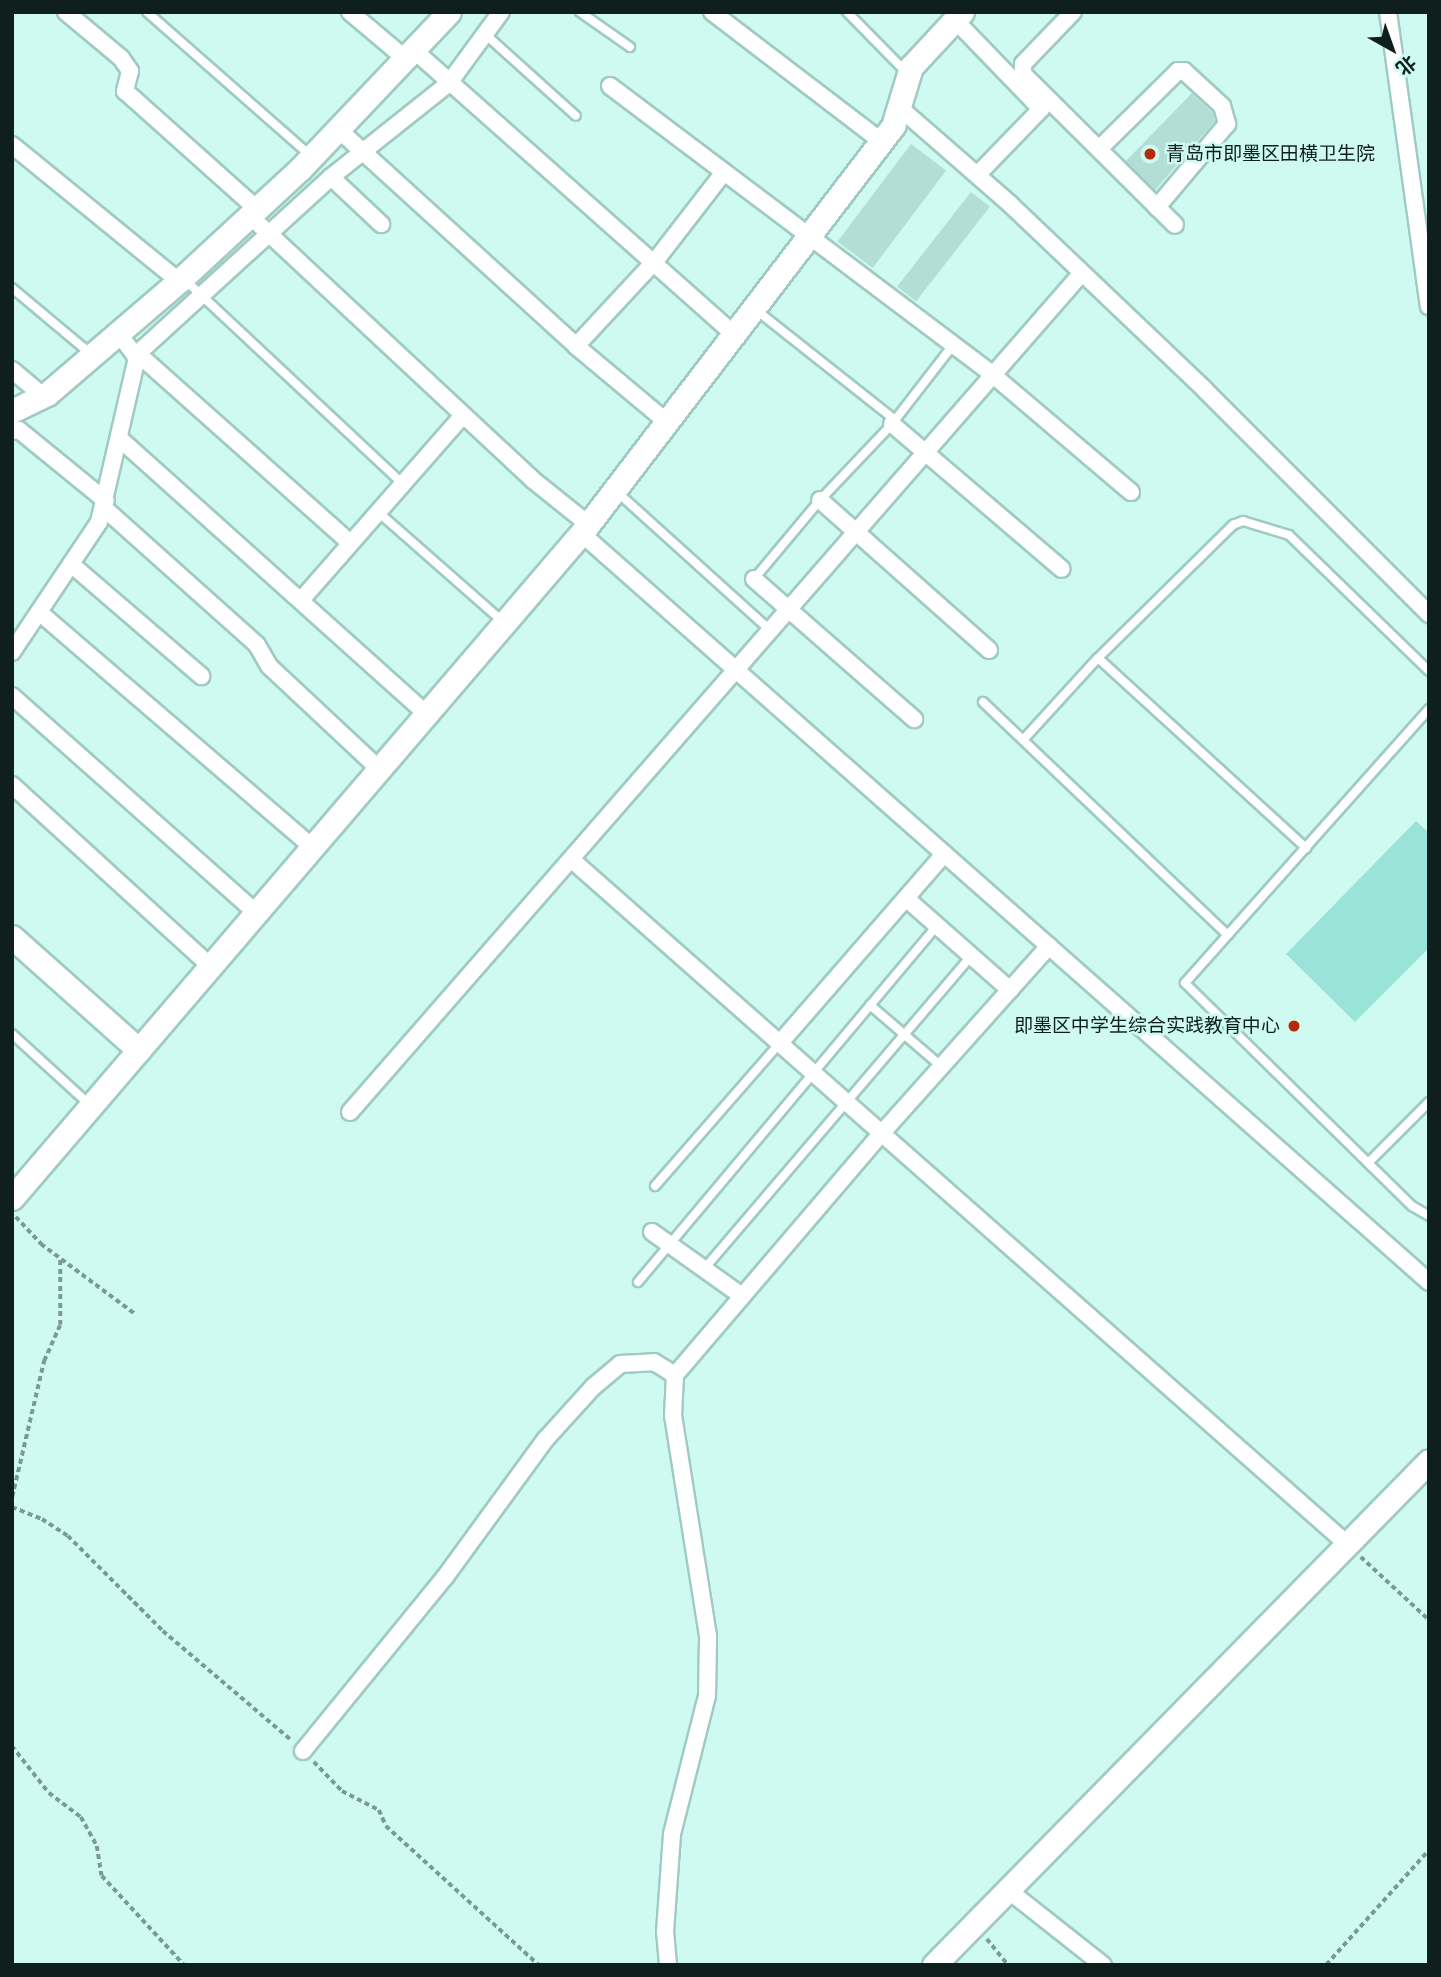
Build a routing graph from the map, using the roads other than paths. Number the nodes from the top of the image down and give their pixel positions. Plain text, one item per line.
1 (66, 12) edge
2 (147, 12) edge
3 (350, 12) edge
4 (449, 12) edge
5 (501, 12) edge
6 (580, 12) edge
7 (712, 12) edge
8 (847, 12) edge
9 (1073, 12) edge
10 (1388, 12) edge
11 (958, 16) edge
12 (485, 34) junction
13 (630, 47) dead end
14 (419, 60) junction
15 (908, 74) junction
16 (449, 83) junction
17 (610, 86) dead end
18 (900, 108) junction
19 (576, 116) dead end
20 (351, 142) junction
21 (882, 142) junction
22 (12, 145) edge
23 (1099, 149) junction
24 (312, 157) junction
25 (724, 172) junction
26 (977, 176) junction
27 (331, 177) junction
28 (1157, 207) junction
29 (260, 222) junction
30 (381, 223) dead end
31 (1175, 225) dead end
32 (809, 236) junction
33 (652, 264) junction
34 (1082, 273) junction
35 (190, 285) junction
36 (12, 288) edge
37 (1429, 306) edge
38 (754, 308) junction
39 (734, 334) junction
40 (953, 345) junction
41 (576, 346) junction
42 (130, 348) junction
43 (94, 356) junction
44 (12, 370) edge
45 (993, 375) junction
46 (43, 396) junction
47 (12, 411) edge
48 (463, 415) junction
49 (667, 422) junction
50 (893, 422) junction
51 (12, 431) edge
52 (120, 439) junction
53 (925, 453) junction
54 (401, 481) junction
55 (614, 490) junction
56 (1131, 492) dead end
57 (820, 500) junction
58 (105, 505) junction
59 (376, 510) junction
60 (584, 529) junction
61 (857, 533) junction
62 (349, 542) junction
63 (71, 564) junction
64 (1062, 569) dead end
65 (754, 579) joint
66 (302, 599) junction
67 (790, 611) junction
68 (39, 612) junction
69 (1429, 614) edge
70 (505, 622) junction
71 (772, 632) junction
72 (989, 650) dead end
73 (12, 652) edge
74 (1098, 658) junction
75 (1429, 671) edge
76 (738, 672) junction
77 (201, 676) dead end
78 (12, 696) edge
79 (983, 702) dead end
80 (1429, 709) edge
81 (427, 713) junction
82 (914, 719) dead end
83 (1023, 740) junction
84 (379, 769) junction
85 (12, 785) edge
86 (312, 847) junction
87 (1306, 848) junction
88 (944, 854) junction
89 (572, 860) junction
90 (908, 900) junction
91 (256, 914) junction
92 (939, 924) junction
93 (1228, 935) junction
94 (12, 937) edge
95 (1049, 946) junction
96 (972, 955) junction
97 (210, 966) junction
98 (1010, 989) junction
99 (870, 1005) junction
100 (12, 1034) edge
101 (904, 1034) junction
102 (779, 1044) junction
103 (139, 1050) junction
104 (941, 1066) junction
105 (812, 1073) junction
106 (1429, 1102) edge
107 (845, 1103) junction
108 (91, 1106) junction
109 (350, 1112) dead end
110 (881, 1134) junction
111 (1368, 1163) junction
112 (655, 1186) dead end
113 (12, 1198) edge
114 (1429, 1216) edge
115 (652, 1232) dead end
116 (670, 1244) junction
117 (704, 1269) junction
118 (638, 1282) dead end
119 (1429, 1282) edge
120 (743, 1296) junction
121 (675, 1375) junction
122 (1429, 1461) edge
123 (1347, 1544) junction
124 (303, 1751) road end
125 (1008, 1889) junction
126 (668, 1965) edge
127 (934, 1965) edge
128 (1104, 1965) edge

1 - 29 street
2 - 24 lane
3 - 14 street
4 - 14 street
5 - 12 street
6 - 13 lane
7 - 21 street
8 - 15 lane
9 - 23 street
10 - 37 street
11 - 15 street
11 - 26 street
12 - 16 street
12 - 19 lane
14 - 16 street
14 - 20 street
15 - 18 street
16 - 20 street
16 - 33 street
17 - 25 street
18 - 21 street
18 - 26 street
20 - 24 street
20 - 27 street
20 - 41 street
21 - 32 street
22 - 35 street
23 - 28 street
23 - 28 street
24 - 29 street
25 - 32 street
25 - 33 street
26 - 34 street
27 - 29 street
27 - 30 street
28 - 31 street
29 - 35 street
29 - 48 street
32 - 38 street
32 - 40 street
33 - 39 street
33 - 41 street
34 - 45 street
34 - 69 street
35 - 42 street
35 - 54 lane
36 - 43 lane
38 - 39 street
38 - 50 lane
39 - 49 street
40 - 45 street
40 - 50 lane
41 - 49 street
42 - 43 street
42 - 52 street
42 - 62 street
43 - 46 street
44 - 46 street
45 - 53 street
45 - 56 street
46 - 47 street
48 - 54 street
48 - 60 street
49 - 55 street
50 - 53 street
50 - 57 lane
51 - 58 street
52 - 58 street
52 - 66 street
53 - 61 street
53 - 64 street
54 - 59 street
55 - 60 street
55 - 71 lane
57 - 61 street
57 - 65 lane
58 - 63 street
58 - 84 street
59 - 62 street
59 - 70 lane
60 - 70 street
60 - 76 street
61 - 67 street
61 - 72 street
62 - 66 street
63 - 68 street
63 - 77 street
65 - 67 street
66 - 81 street
67 - 71 street
67 - 82 street
68 - 73 street
68 - 86 street
70 - 81 street
71 - 76 street
74 - 75 lane
74 - 83 lane
74 - 87 lane
76 - 88 street
76 - 89 street
78 - 91 street
79 - 83 lane
80 - 87 lane
81 - 84 street
83 - 93 lane
84 - 86 street
85 - 97 street
86 - 91 street
87 - 93 lane
88 - 90 street
88 - 95 street
89 - 102 street
89 - 109 street
90 - 92 street
90 - 102 street
91 - 97 street
92 - 96 street
92 - 99 lane
93 - 111 lane
94 - 103 street
95 - 98 street
95 - 119 street
96 - 98 street
96 - 101 lane
97 - 103 street
98 - 104 street
99 - 101 lane
99 - 105 lane
100 - 108 lane
101 - 104 lane
101 - 107 lane
102 - 105 street
102 - 112 lane
103 - 108 street
104 - 110 street
105 - 107 street
105 - 116 lane
106 - 111 lane
107 - 110 street
107 - 117 lane
108 - 113 street
110 - 120 street
110 - 123 street
111 - 114 lane
115 - 116 street
116 - 117 street
116 - 118 lane
117 - 120 street
120 - 121 street
121 - 124 street
121 - 126 street
122 - 123 street
123 - 125 street
125 - 127 street
125 - 128 street

